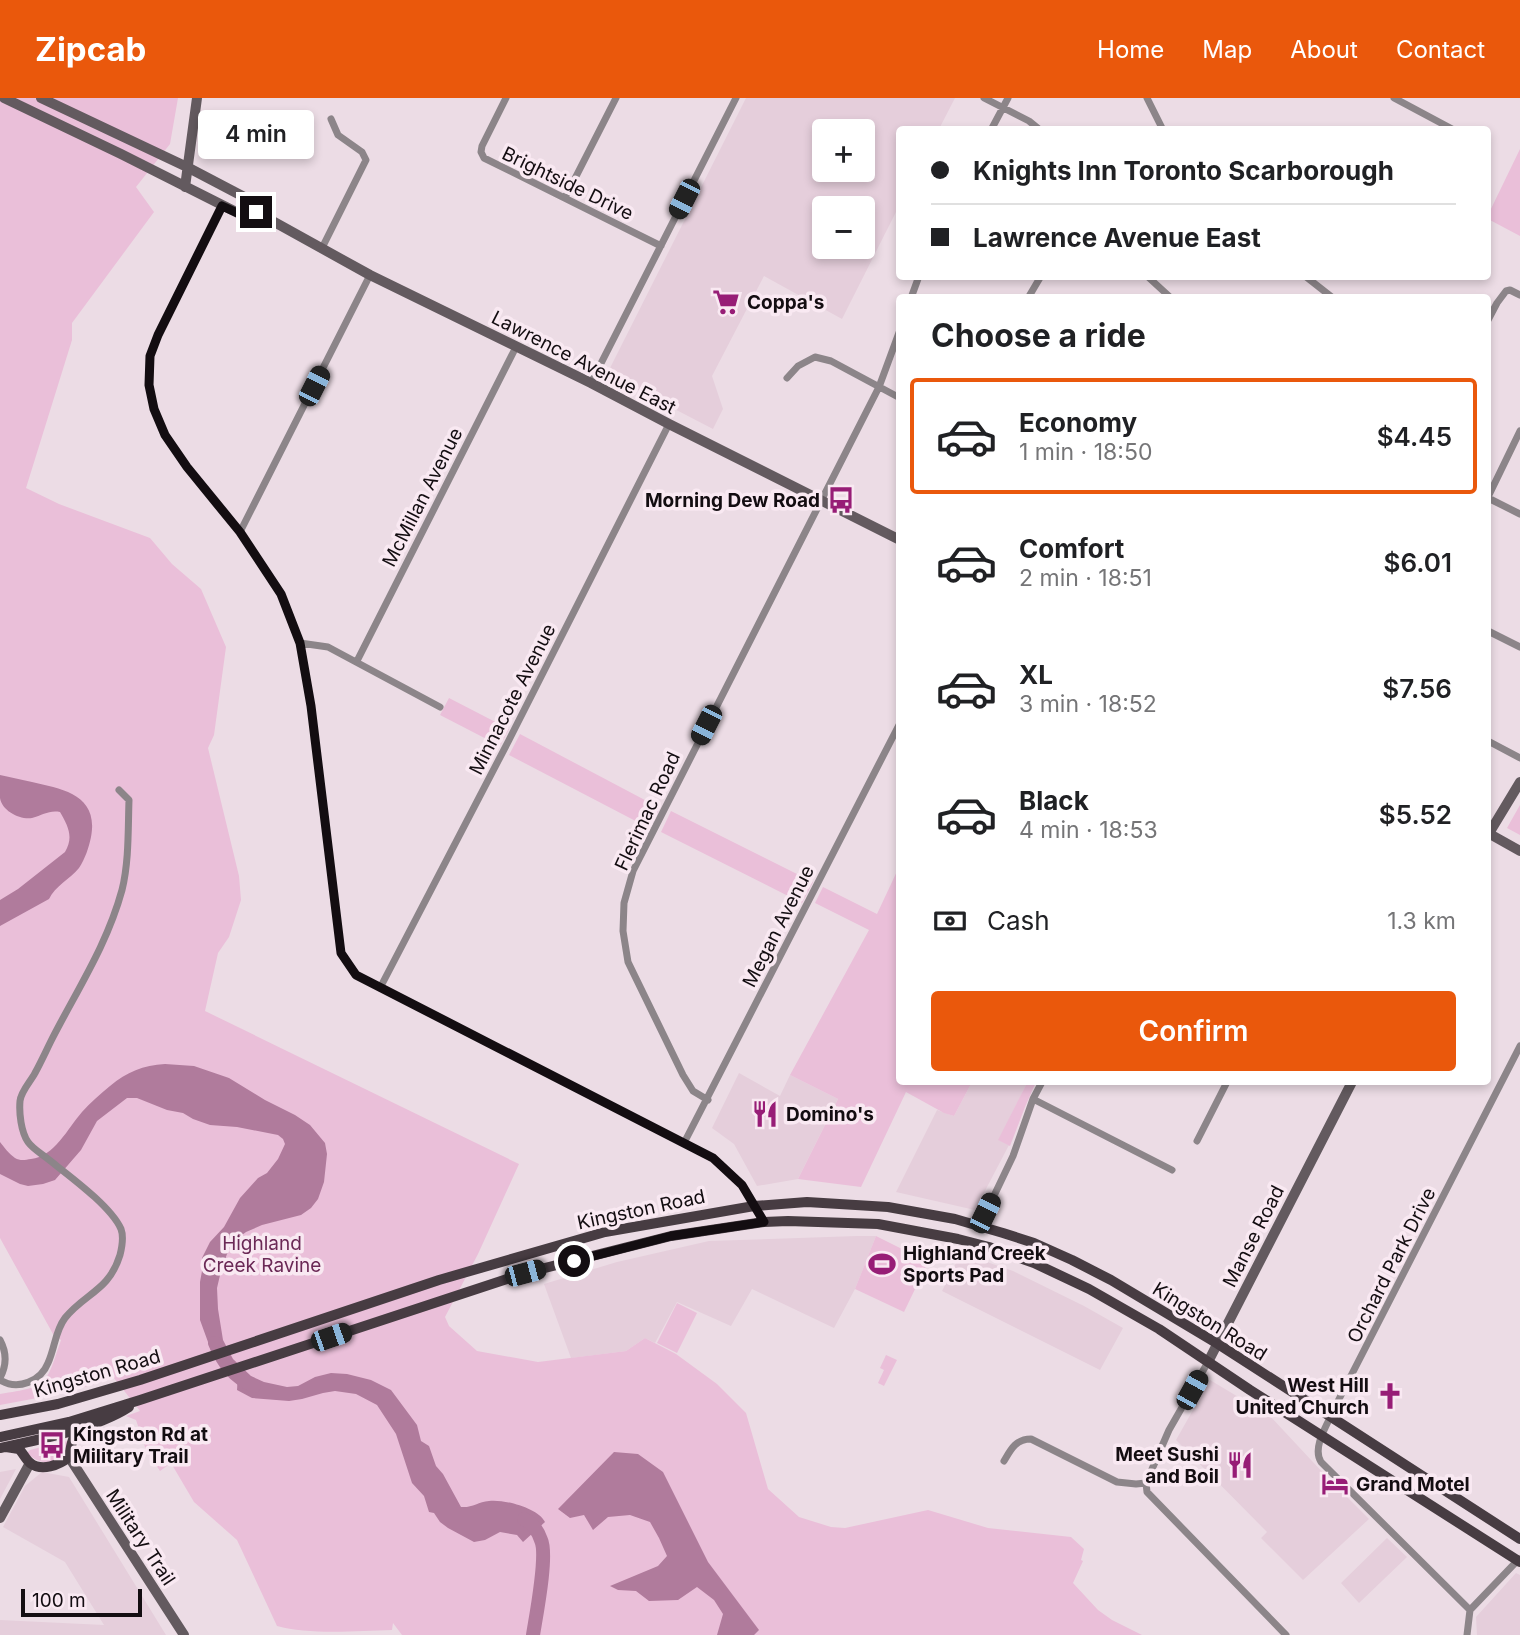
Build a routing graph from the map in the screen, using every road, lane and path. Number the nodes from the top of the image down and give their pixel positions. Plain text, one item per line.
1 (4, 98) edge
2 (41, 98) edge
3 (197, 98) edge
4 (506, 98) edge
5 (616, 98) edge
6 (736, 98) edge
7 (984, 98) edge
8 (1008, 98) edge
9 (1147, 98) edge
10 (1394, 98) edge
11 (1003, 107) junction
12 (331, 119) dead end
13 (993, 126) edge
14 (1036, 126) edge
15 (1161, 126) edge
16 (1446, 126) edge
17 (187, 167) junction
18 (185, 187) junction
19 (565, 198) junction
20 (222, 206) junction
21 (256, 212) junction
22 (661, 246) junction
23 (322, 248) junction
24 (370, 275) junction
25 (1151, 280) edge
26 (1310, 280) edge
27 (1167, 294) edge
28 (1328, 294) edge
29 (1520, 295) edge
30 (1491, 314) edge
31 (896, 340) edge
32 (516, 347) junction
33 (787, 378) dead end
34 (591, 383) junction
35 (878, 387) junction
36 (896, 396) edge
37 (669, 424) junction
38 (1520, 431) edge
39 (1491, 492) edge
40 (821, 500) junction
41 (1491, 500) edge
42 (1520, 514) edge
43 (240, 532) junction
44 (896, 538) edge
45 (1491, 632) edge
46 (300, 643) junction
47 (1520, 647) edge
48 (357, 662) junction
49 (440, 707) dead end
50 (896, 731) edge
51 (1491, 743) edge
52 (1520, 758) edge
53 (1520, 782) edge
54 (119, 790) dead end
55 (1491, 829) edge
56 (1491, 836) edge
57 (1520, 851) edge
58 (380, 988) junction
59 (1520, 1046) edge
60 (1040, 1085) edge
61 (1222, 1085) edge
62 (1350, 1085) edge
63 (1033, 1099) junction
64 (708, 1100) junction
65 (1197, 1141) dead end
66 (684, 1143) junction
67 (1172, 1170) dead end
68 (754, 1206) junction
69 (764, 1222) junction
70 (980, 1225) junction
71 (0, 1340) edge
72 (1218, 1344) junction
73 (1208, 1362) junction
74 (0, 1379) edge
75 (140, 1400) junction
76 (0, 1415) edge
77 (1331, 1418) junction
78 (82, 1427) junction
79 (1322, 1436) junction
80 (1, 1444) edge
81 (69, 1457) junction
82 (1004, 1461) dead end
83 (30, 1463) junction
84 (1146, 1483) junction
85 (0, 1518) edge
86 (1520, 1539) edge
87 (1519, 1560) edge
88 (1469, 1610) junction
89 (184, 1635) edge
90 (1286, 1635) edge
91 (1467, 1635) edge

1 - 18 main road, Lawrence Avenue East
2 - 17 main road, Lawrence Avenue East
3 - 17 main road
4 - 19 street, Brightside Drive
5 - 19 street
6 - 22 street
7 - 11 street
8 - 11 street
9 - 15 street
10 - 16 street
11 - 13 street
11 - 14 street
12 - 23 street
17 - 18 main road
17 - 21 main road, Lawrence Avenue East
18 - 20 main road, Lawrence Avenue East
19 - 22 street, Brightside Drive
20 - 21 main road, Lawrence Avenue East
20 - 43 street
21 - 23 main road, Lawrence Avenue East
22 - 34 street
23 - 24 main road, Lawrence Avenue East
24 - 32 main road, Lawrence Avenue East
24 - 43 street
25 - 27 street
26 - 28 street
29 - 30 street
31 - 35 street
32 - 34 main road, Lawrence Avenue East
32 - 48 street, McMillan Avenue
33 - 35 street
34 - 37 main road, Lawrence Avenue East
35 - 36 street
35 - 40 street
37 - 40 main road, Lawrence Avenue East
37 - 58 street, Minnacote Avenue
38 - 39 street
40 - 44 main road, Lawrence Avenue East
40 - 64 street, Flerimac Road
41 - 42 street
43 - 46 street
45 - 47 street
46 - 48 street
46 - 58 street
48 - 49 street
50 - 64 street, Megan Avenue
51 - 52 street
53 - 55 main road
54 - 74 street
56 - 57 main road
58 - 66 street
59 - 77 street, Orchard Park Drive
60 - 63 street
61 - 65 street
62 - 72 main road, Manse Road
63 - 67 street
63 - 70 street
64 - 66 street, Megan Avenue
66 - 68 street
68 - 69 street
68 - 70 main road, Kingston Road
68 - 76 main road, Kingston Road
69 - 73 main road, Kingston Road
69 - 75 main road, Kingston Road
70 - 72 main road, Kingston Road
71 - 74 street
72 - 73 main road, Manse Road
72 - 77 main road, Kingston Road
73 - 79 main road, Kingston Road
73 - 84 street, Manse Road
75 - 78 main road
75 - 80 main road
77 - 79 street, Orchard Park Drive
77 - 86 main road, Kingston Road
78 - 80 main road
78 - 81 main road
79 - 87 main road, Kingston Road
79 - 88 street
80 - 83 main road
81 - 83 main road
81 - 89 main road, Military Trail
82 - 84 street
83 - 85 main road
84 - 90 street
87 - 88 street
88 - 91 street

